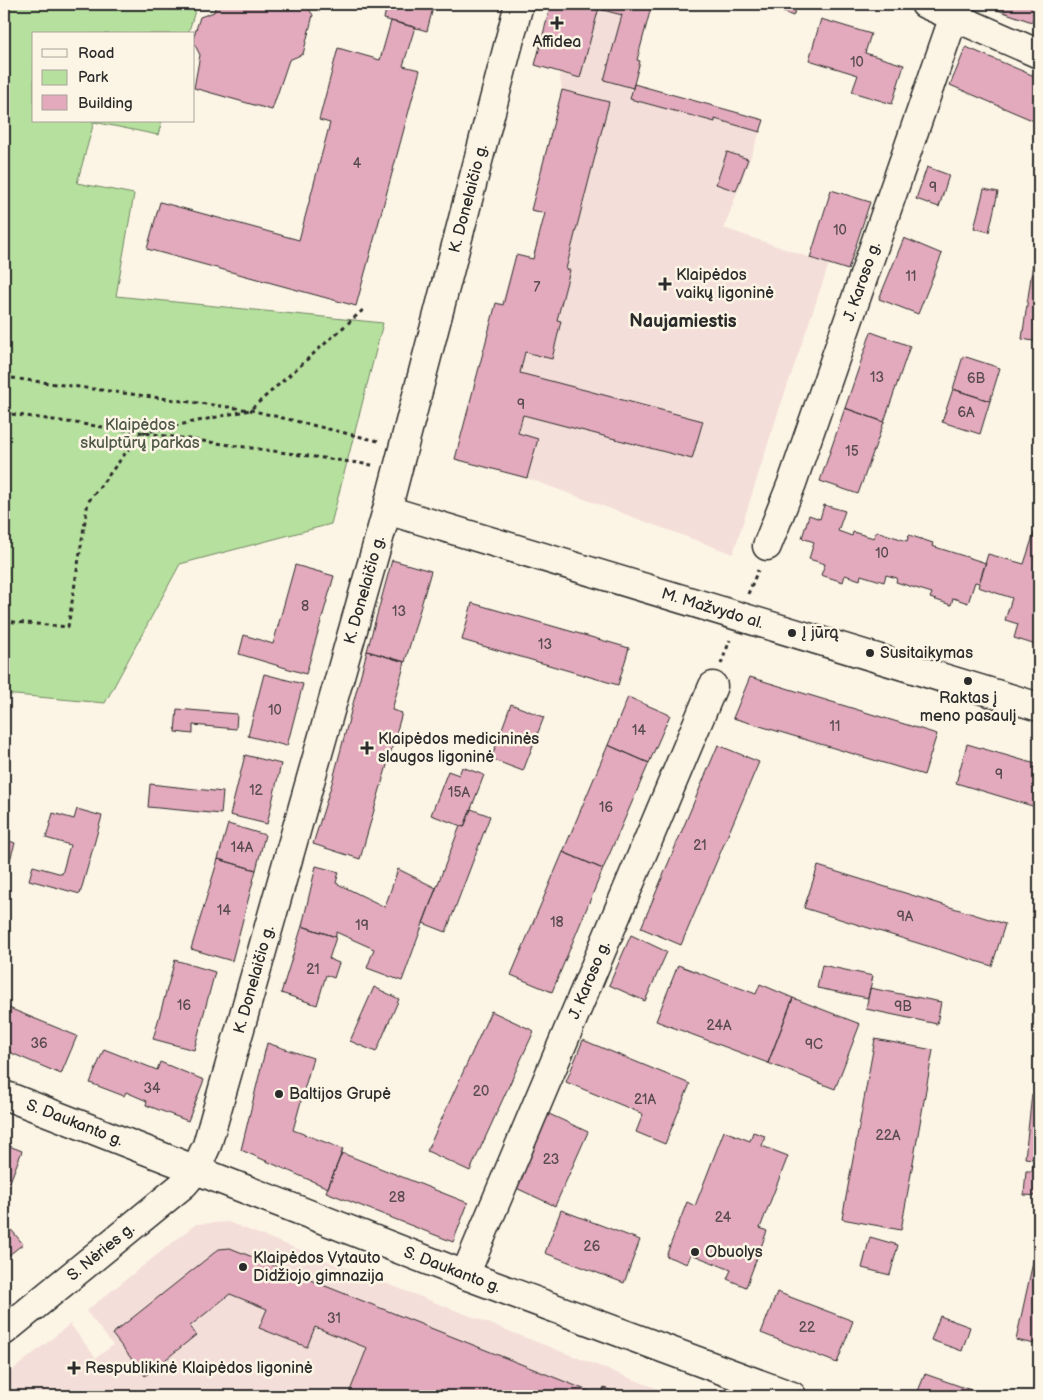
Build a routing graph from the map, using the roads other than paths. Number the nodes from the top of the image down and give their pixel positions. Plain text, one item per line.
1 (518, 4) edge
2 (925, 4) edge
3 (954, 16) junction
4 (1039, 54) edge
5 (387, 510) junction
6 (767, 546) dead end
7 (713, 686) dead end
8 (1039, 707) edge
9 (4, 1095) edge
10 (195, 1172) junction
11 (465, 1275) junction
12 (4, 1331) edge
13 (792, 1396) edge

1 - 5 street, K. Donelaičio g.
2 - 3 street
3 - 4 street
3 - 6 street, J. Karoso g.
5 - 8 street, M. Mažvydo al.
5 - 10 street, K. Donelaičio g.
7 - 11 street, J. Karoso g.
9 - 10 street, S. Daukanto g.
10 - 11 street, S. Daukanto g.
10 - 12 street, S. Nėries g.
11 - 13 street, S. Daukanto g.

